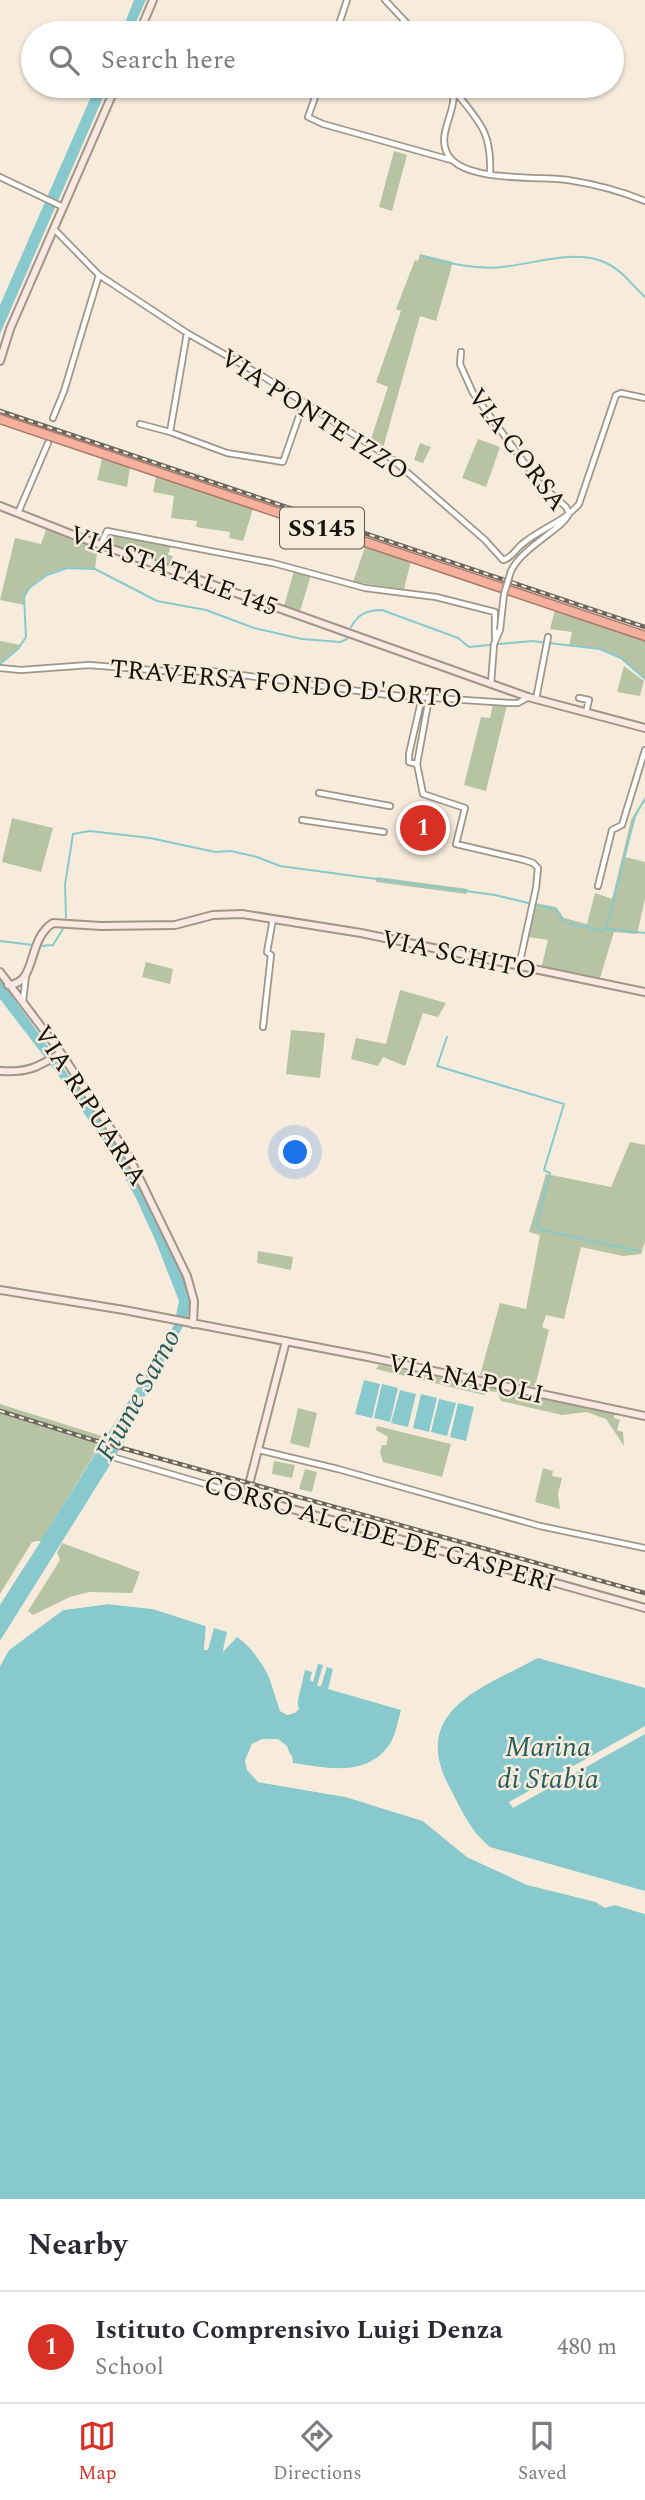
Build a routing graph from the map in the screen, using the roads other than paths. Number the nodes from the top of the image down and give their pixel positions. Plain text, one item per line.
1 (153, 0) edge
2 (347, 0) edge
3 (385, 0) edge
4 (144, 21) edge
5 (340, 21) edge
6 (405, 21) edge
7 (111, 98) edge
8 (315, 98) edge
9 (453, 98) edge
10 (460, 98) edge
11 (452, 160) junction
12 (490, 174) junction
13 (0, 177) edge
14 (645, 201) edge
15 (64, 207) junction
16 (54, 229) junction
17 (99, 275) junction
18 (187, 333) junction
19 (461, 352) dead end
20 (0, 361) edge
21 (645, 398) edge
22 (304, 402) junction
23 (53, 418) dead end
24 (0, 419) edge
25 (140, 424) dead end
26 (170, 432) junction
27 (48, 443) dead end
28 (0, 506) edge
29 (18, 514) junction
30 (569, 516) junction
31 (101, 544) junction
32 (645, 636) edge
33 (548, 637) dead end
34 (494, 643) junction
35 (0, 668) edge
36 (491, 684) junction
37 (422, 697) junction
38 (429, 698) junction
39 (579, 698) dead end
40 (532, 699) junction
41 (586, 713) junction
42 (645, 728) edge
43 (645, 750) edge
44 (417, 764) junction
45 (319, 793) dead end
46 (390, 806) dead end
47 (302, 820) dead end
48 (384, 832) dead end
49 (598, 886) dead end
50 (273, 919) junction
51 (519, 966) junction
52 (0, 972) edge
53 (26, 974) junction
54 (8, 985) junction
55 (645, 992) edge
56 (25, 1006) junction
57 (263, 1027) dead end
58 (61, 1053) junction
59 (0, 1071) edge
60 (0, 1290) edge
61 (193, 1324) junction
62 (286, 1341) junction
63 (645, 1416) edge
64 (259, 1450) junction
65 (116, 1458) dead end
66 (246, 1496) junction
67 (645, 1548) edge
68 (645, 1608) edge

1 - 4 street
2 - 5 street
3 - 6 street
7 - 15 street
8 - 11 street
9 - 11 street
10 - 12 street
11 - 12 street
12 - 14 street
13 - 15 street
15 - 16 street
16 - 17 street, VIA PONTE IZZO
16 - 20 street
17 - 18 street, VIA PONTE IZZO
17 - 23 street
18 - 22 street, VIA PONTE IZZO
18 - 26 street
19 - 30 street, VIA CORSA
21 - 30 street
22 - 26 street
22 - 30 street, VIA PONTE IZZO
24 - 32 highway, SS145
25 - 26 street
27 - 29 street
28 - 29 street, VIA STATALE 145
29 - 31 street, VIA STATALE 145
30 - 34 street, VIA CORSA, bridge
31 - 34 street
31 - 36 street, VIA STATALE 145
33 - 40 street
34 - 36 street
35 - 37 street, TRAVERSA FONDO D'ORTO
36 - 40 street, VIA STATALE 145
37 - 38 street, TRAVERSA FONDO D'ORTO
37 - 44 street
38 - 40 street, TRAVERSA FONDO D'ORTO
38 - 44 street
39 - 41 street
40 - 41 street, VIA STATALE 145
41 - 42 street, VIA STATALE 145
43 - 49 street
44 - 51 street
45 - 46 street
47 - 48 street
50 - 51 street, VIA SCHITO
50 - 53 street, VIA SCHITO
50 - 57 street
51 - 55 street, VIA SCHITO
52 - 54 street, VIA RIPUARIA
53 - 54 street
53 - 56 street
54 - 56 street, VIA RIPUARIA
56 - 58 street, VIA RIPUARIA
58 - 59 street
58 - 61 street, VIA RIPUARIA
60 - 61 street, VIA NAPOLI
61 - 62 street, VIA NAPOLI
62 - 63 street, VIA NAPOLI
62 - 64 street
64 - 66 street
64 - 67 street
65 - 66 street, CORSO ALCIDE DE GASPERI
66 - 68 street, CORSO ALCIDE DE GASPERI

